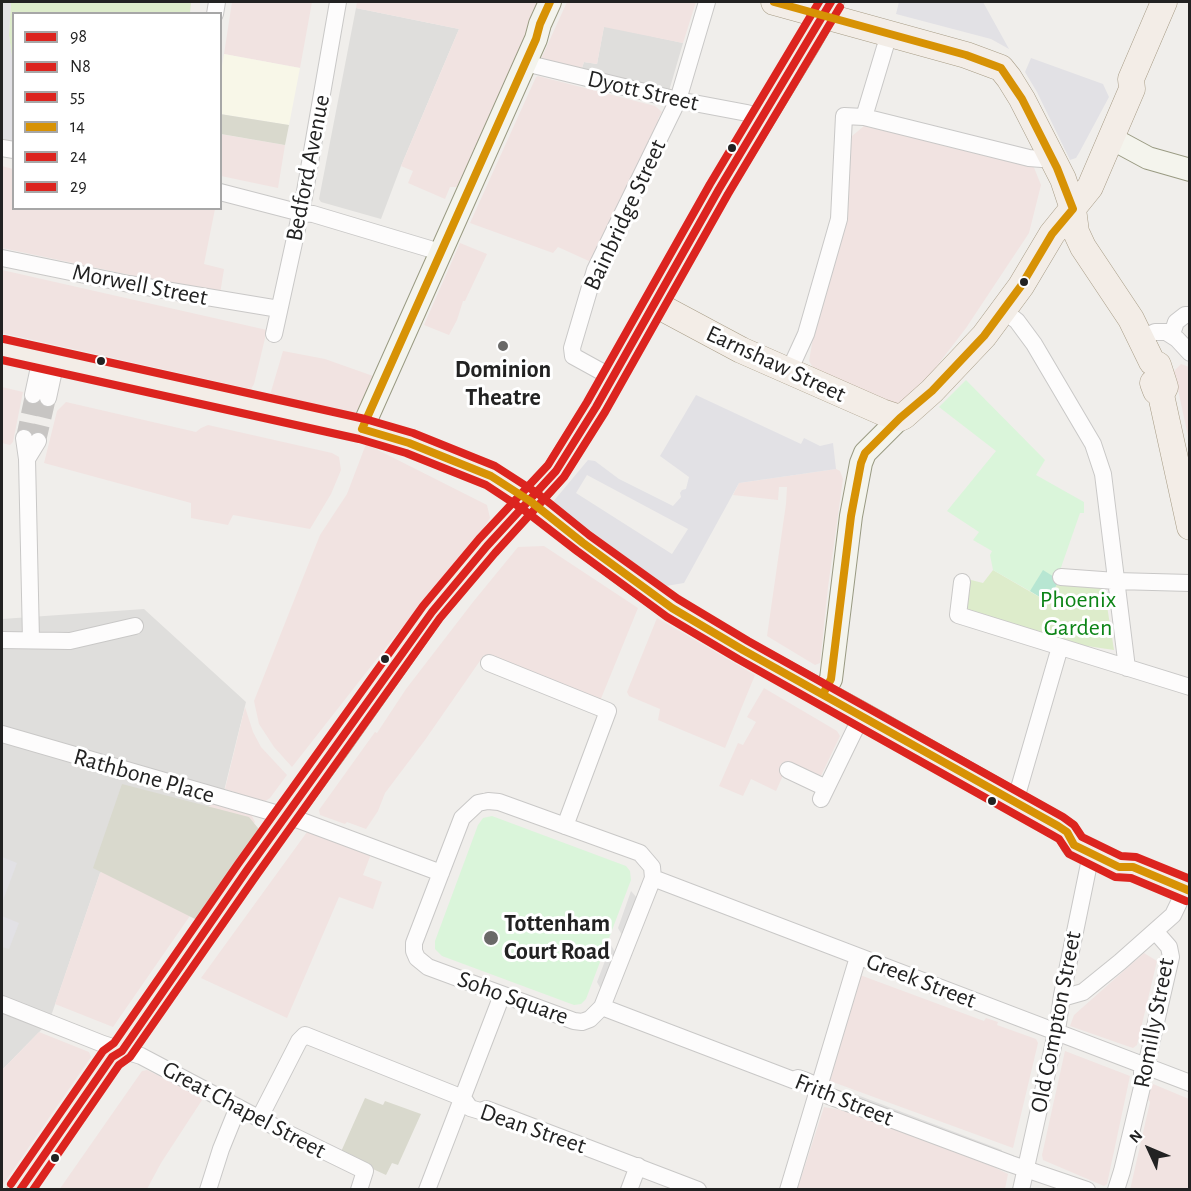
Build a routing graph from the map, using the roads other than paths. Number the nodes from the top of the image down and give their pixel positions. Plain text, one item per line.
1 (338, 2) edge
2 (550, 2) edge
3 (707, 2) edge
4 (774, 2) edge
5 (1164, 2) edge
6 (827, 8) edge
7 (889, 34) junction
8 (525, 63) junction
9 (678, 100) junction
10 (864, 117) junction
11 (762, 118) junction
12 (1103, 135) junction
13 (1051, 156) junction
14 (1190, 170) edge
15 (222, 193) edge
16 (1073, 209) junction
17 (301, 213) junction
18 (440, 252) junction
19 (2, 258) edge
20 (655, 304) junction
21 (279, 309) junction
22 (1003, 310) junction
23 (1190, 315) edge
24 (274, 334) dead end
25 (1172, 334) junction
26 (1141, 338) junction
27 (2, 349) edge
28 (1190, 353) edge
29 (48, 359) junction
30 (789, 371) junction
31 (613, 378) junction
32 (41, 397) tunnel mouth
33 (900, 418) junction
34 (362, 429) junction
35 (31, 439) tunnel mouth
36 (530, 501) junction
37 (1190, 527) edge
38 (1061, 577) dead end
39 (1116, 581) junction
40 (962, 582) dead end
41 (1190, 583) edge
42 (135, 626) dead end
43 (2, 640) edge
44 (31, 640) junction
45 (1060, 647) junction
46 (489, 663) dead end
47 (1127, 668) junction
48 (1190, 687) edge
49 (823, 694) junction
50 (862, 715) junction
51 (2, 734) edge
52 (788, 770) dead end
53 (1015, 802) junction
54 (292, 818) junction
55 (565, 826) junction
56 (1067, 832) junction
57 (1091, 854) junction
58 (1132, 867) junction
59 (441, 873) junction
60 (653, 878) junction
61 (1187, 890) edge
62 (1155, 931) junction
63 (858, 957) junction
64 (502, 995) junction
65 (1062, 995) junction
66 (2, 1004) edge
67 (602, 1007) junction
68 (1056, 1032) junction
69 (122, 1051) junction
70 (1146, 1066) junction
71 (1190, 1083) edge
72 (819, 1088) junction
73 (463, 1098) junction
74 (235, 1114) junction
75 (259, 1119) junction
76 (638, 1167) junction
77 (1025, 1169) junction
78 (20, 1190) edge
79 (34, 1190) edge
80 (208, 1190) edge
81 (359, 1190) edge
82 (427, 1190) edge
83 (629, 1190) edge
84 (698, 1190) edge
85 (788, 1190) edge
86 (1021, 1190) edge
87 (1087, 1190) edge
88 (1116, 1190) edge

1 - 17 street, Bedford Avenue
2 - 8 street
3 - 9 street
4 - 6 main road
5 - 12 main road
6 - 7 main road
6 - 11 main road
7 - 10 street
7 - 13 main road
8 - 9 street, Dyott Street
8 - 18 street
9 - 11 street, Dyott Street
9 - 31 street, Bainbridge Street
10 - 13 street
10 - 30 street
11 - 20 main road
12 - 14 street
12 - 16 main road
13 - 16 main road
15 - 17 street
16 - 22 main road
16 - 26 main road
17 - 18 street
17 - 21 street, Bedford Avenue
18 - 34 street
19 - 21 street, Morwell Street
20 - 30 main road, Earnshaw Street
20 - 31 main road
21 - 24 street, Bedford Avenue
22 - 33 main road
22 - 39 street
23 - 25 street
25 - 26 street
25 - 28 street
26 - 37 main road
27 - 29 main road
29 - 32 street
29 - 34 main road
30 - 33 main road, Earnshaw Street
31 - 36 main road
33 - 49 street
34 - 36 main road
35 - 44 street
36 - 49 main road
36 - 54 main road
38 - 39 street
39 - 41 street
39 - 47 street
40 - 45 street
42 - 44 street
43 - 44 street
45 - 47 street
45 - 53 street
46 - 55 street
47 - 48 street
49 - 50 main road
50 - 52 street
50 - 53 main road
51 - 54 street, Rathbone Place
53 - 56 main road
54 - 59 street, Rathbone Place
54 - 69 main road
55 - 59 street, Soho Square
55 - 60 street, Soho Square
56 - 57 main road
56 - 58 main road
57 - 58 main road
57 - 65 street, Old Compton Street
58 - 61 main road
59 - 64 street, Soho Square
60 - 63 street, Greek Street
60 - 67 street, Soho Square
61 - 62 street
62 - 65 street
62 - 70 street, Romilly Street
63 - 68 street, Greek Street
63 - 72 street
64 - 67 street, Soho Square
64 - 73 street
65 - 68 street, Old Compton Street
66 - 69 street, Great Chapel Street
67 - 72 street, Frith Street
68 - 70 street, Greek Street
68 - 77 street, Old Compton Street
69 - 74 street, Great Chapel Street
69 - 78 main road
69 - 79 main road
70 - 71 street, Greek Street
70 - 88 street, Romilly Street
72 - 77 street, Frith Street
72 - 85 street
73 - 75 street, Dean Street
73 - 76 street, Dean Street
73 - 82 street
74 - 75 street, Great Chapel Street
74 - 80 street
75 - 81 street, Great Chapel Street
76 - 83 street
76 - 84 street, Dean Street
77 - 86 street, Old Compton Street
77 - 87 street, Frith Street

